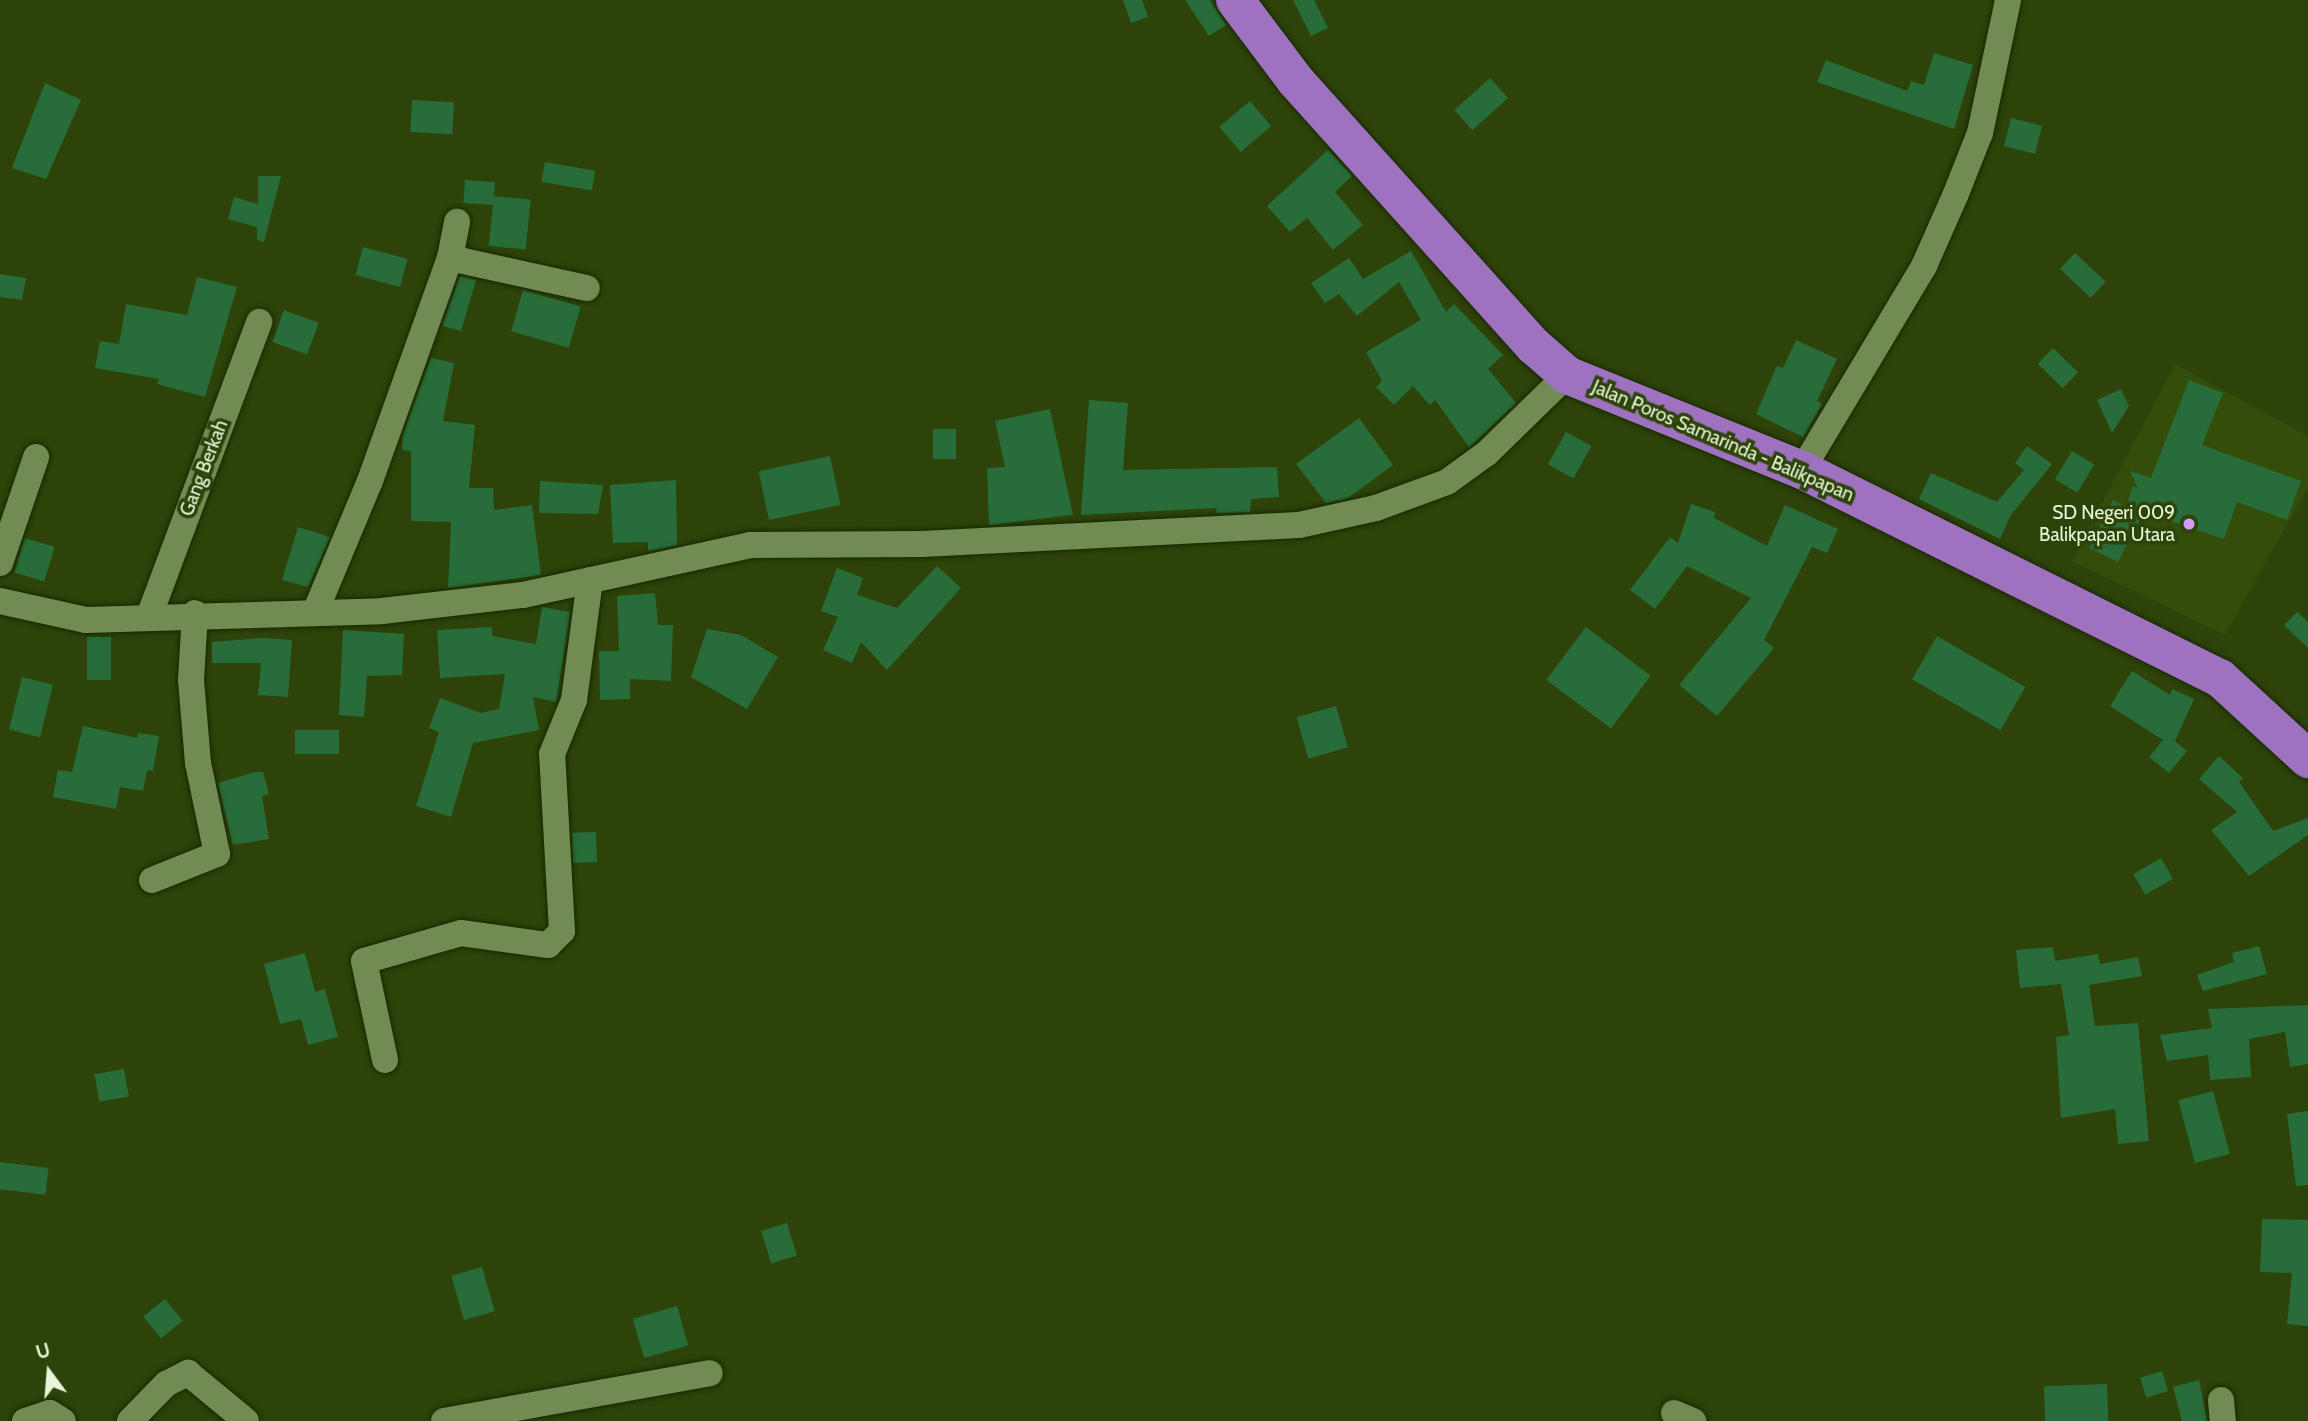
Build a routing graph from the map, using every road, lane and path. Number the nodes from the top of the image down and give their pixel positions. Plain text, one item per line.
1 (1235, 0) edge
2 (2008, 0) edge
3 (457, 222) dead end
4 (450, 258) junction
5 (587, 288) dead end
6 (259, 322) dead end
7 (1567, 375) junction
8 (36, 457) dead end
9 (1802, 470) junction
10 (0, 563) edge
11 (590, 579) junction
12 (0, 601) edge
13 (316, 610) junction
14 (195, 613) junction
15 (150, 614) junction
16 (2308, 759) edge
17 (152, 880) dead end
18 (385, 1060) dead end
19 (710, 1373) dead end
20 (25, 1421) edge
21 (63, 1421) edge
22 (130, 1421) edge
23 (246, 1421) edge
24 (444, 1421) edge

1 - 7 highway, Jalan Poros Samarinda - Balikpapan
2 - 9 street
3 - 4 street
4 - 5 street
4 - 13 street
6 - 15 street, Gang Berkah
7 - 9 highway, Jalan Poros Samarinda - Balikpapan
7 - 11 street
8 - 10 street
9 - 16 highway, Jalan Poros Samarinda - Balikpapan
11 - 13 street
11 - 18 street
12 - 15 street
13 - 14 street
14 - 15 street
14 - 17 street
19 - 24 street
20 - 21 street
22 - 23 street

